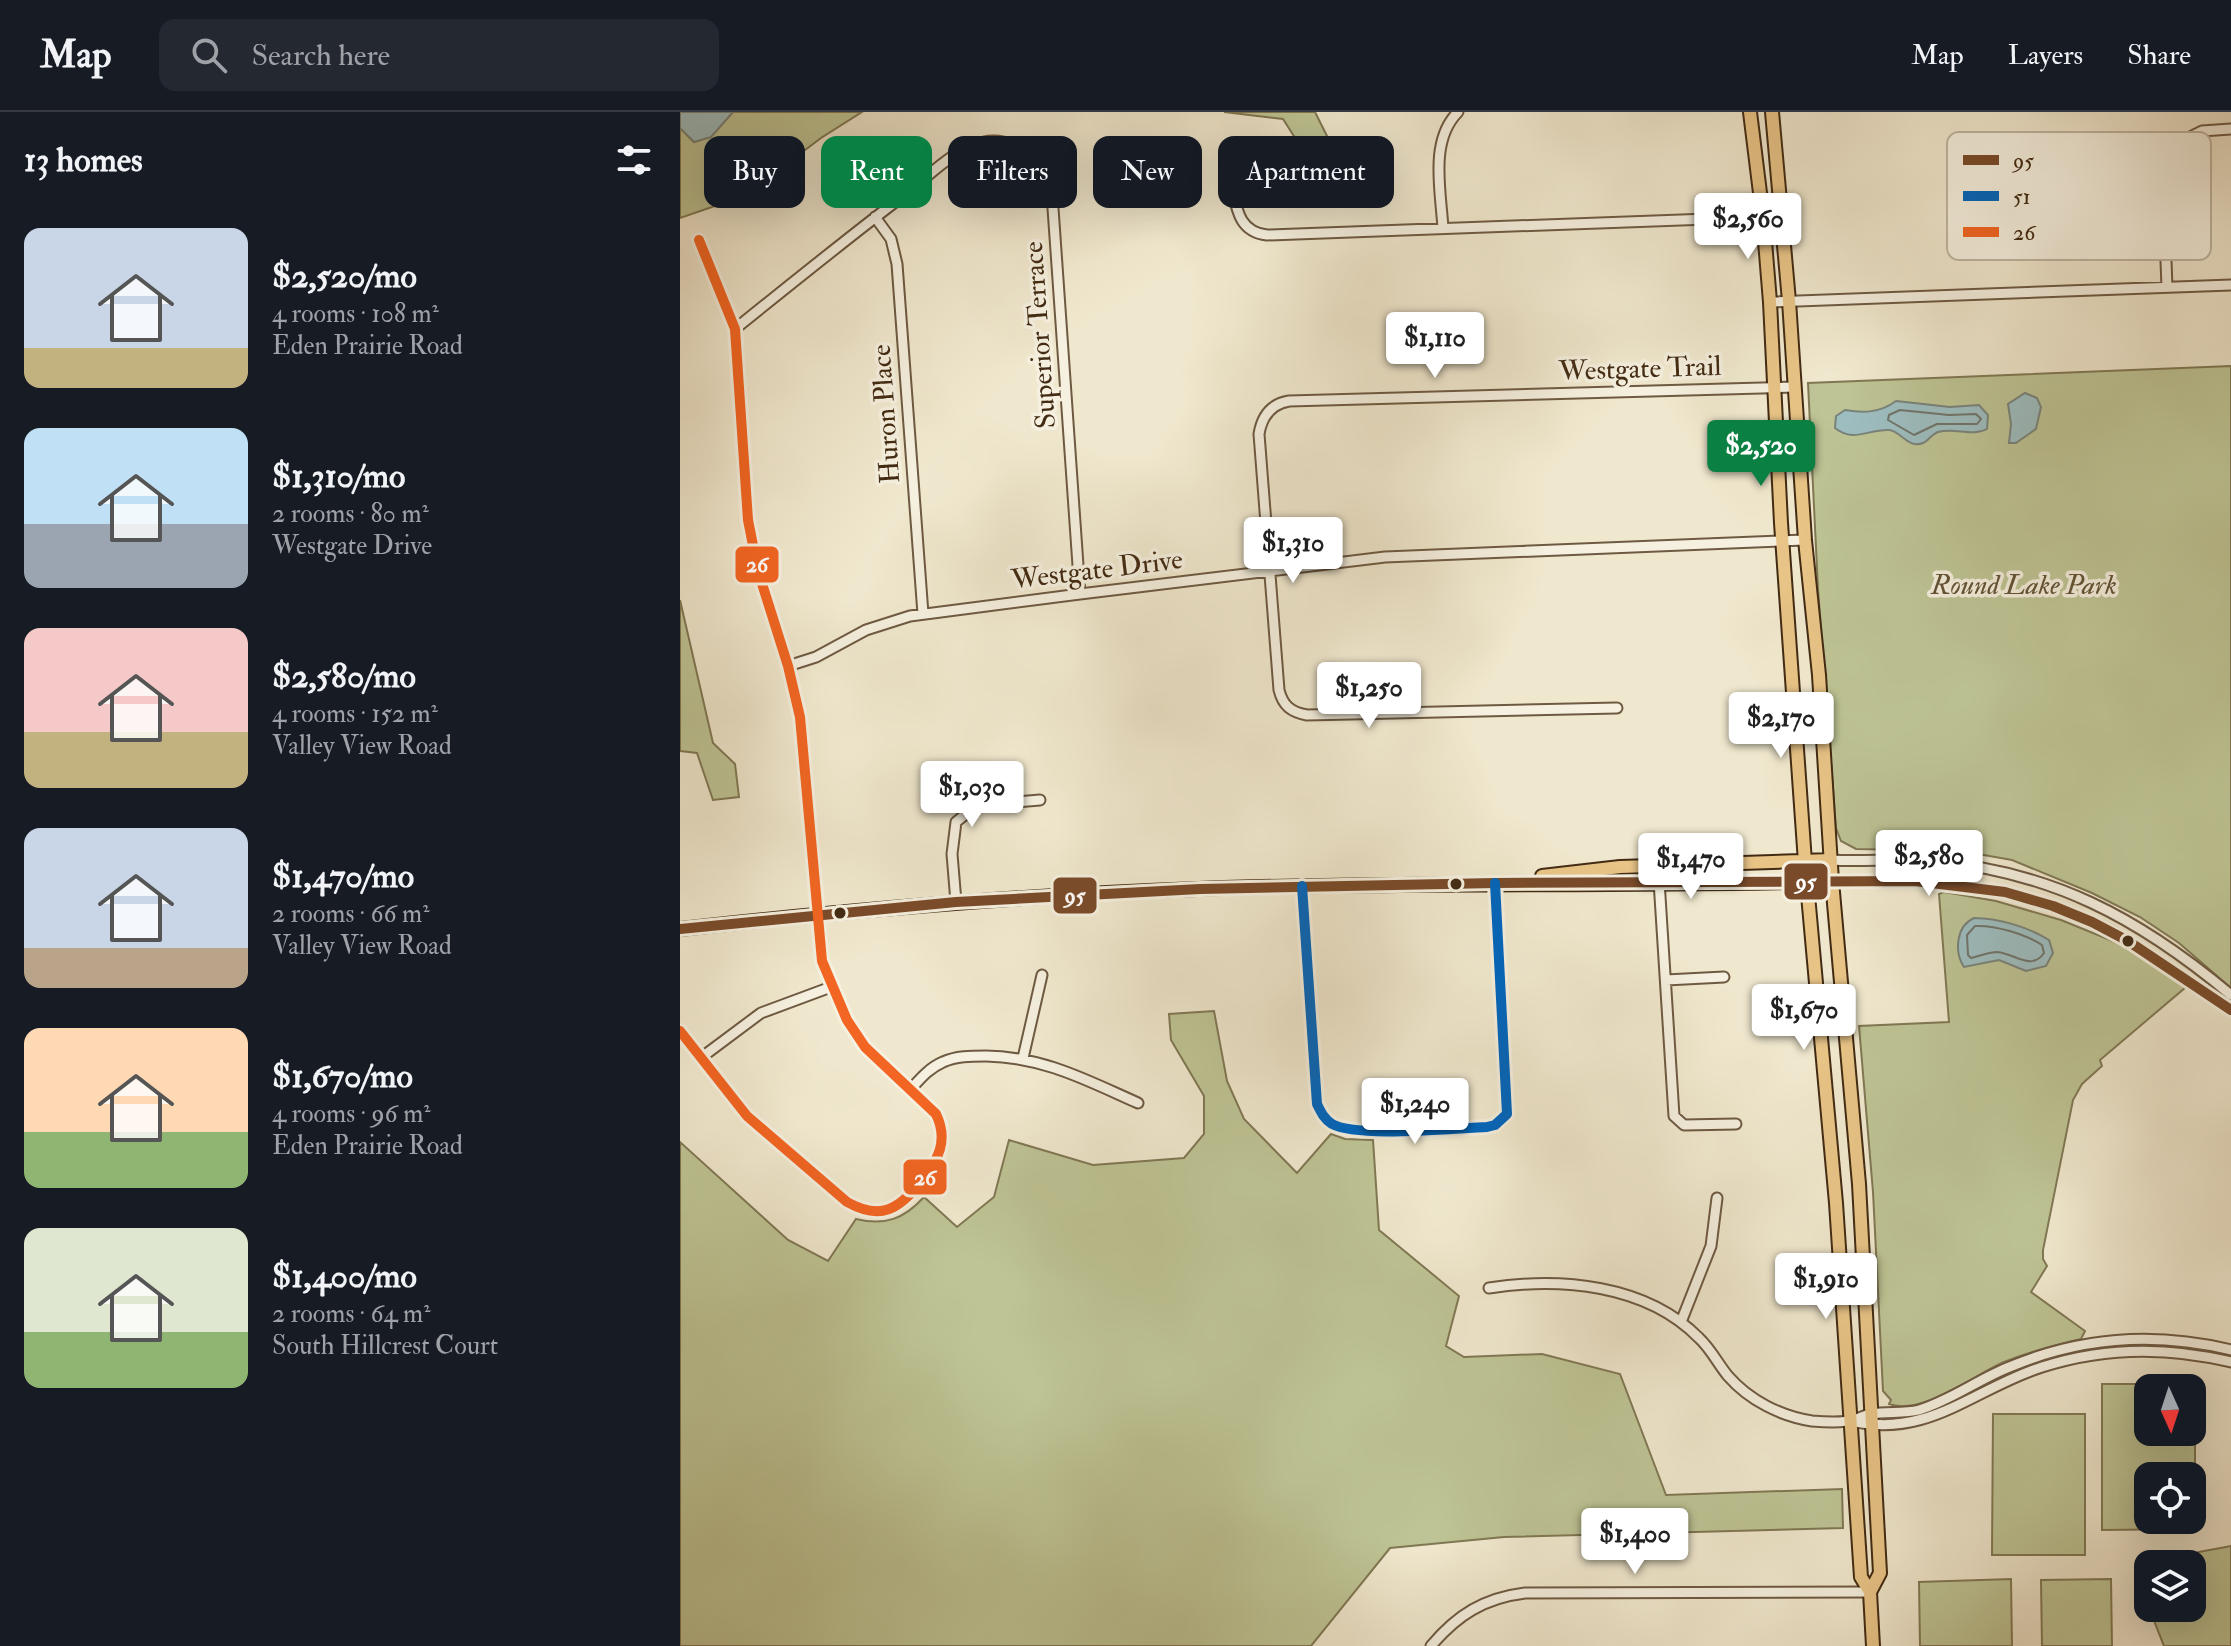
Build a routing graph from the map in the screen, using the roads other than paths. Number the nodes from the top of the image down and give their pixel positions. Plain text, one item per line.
1 (1458, 112) edge
2 (1750, 112) edge
3 (1772, 112) edge
4 (2231, 129) edge
5 (2200, 132) edge
6 (1237, 208) edge
7 (875, 217) junction
8 (1763, 217) junction
9 (1443, 229) junction
10 (699, 240) dead end
11 (2166, 260) edge
12 (2231, 285) edge
13 (2167, 287) junction
14 (1789, 301) junction
15 (1770, 302) junction
16 (735, 329) junction
17 (1773, 387) junction
18 (1794, 387) junction
19 (1805, 540) junction
20 (1783, 541) junction
21 (1270, 571) junction
22 (1080, 594) junction
23 (923, 614) junction
24 (788, 666) junction
25 (1617, 708) dead end
26 (1040, 800) dead end
27 (1831, 860) junction
28 (1805, 862) junction
29 (1658, 865) junction
30 (1832, 881) junction
31 (1807, 882) junction
32 (1495, 883) junction
33 (1658, 883) junction
34 (1302, 886) junction
35 (956, 902) junction
36 (816, 914) junction
37 (680, 929) edge
38 (1042, 975) dead end
39 (1724, 977) dead end
40 (1666, 980) junction
41 (831, 987) junction
42 (2231, 995) edge
43 (2231, 1010) edge
44 (680, 1031) edge
45 (702, 1057) junction
46 (1023, 1058) junction
47 (910, 1090) junction
48 (1138, 1103) dead end
49 (1736, 1124) dead end
50 (1717, 1198) dead end
51 (1489, 1288) dead end
52 (1681, 1322) junction
53 (2231, 1350) edge
54 (2231, 1362) edge
55 (1872, 1420) junction
56 (1852, 1421) junction
57 (1870, 1592) junction
58 (1431, 1646) edge
59 (1873, 1646) edge

1 - 9 street
2 - 8 main road
3 - 14 main road
4 - 5 street
6 - 9 street
7 - 16 street, Superior Terrace
7 - 22 street, Superior Terrace
7 - 23 street, Huron Place
8 - 9 street
8 - 15 main road
10 - 16 street
11 - 13 street
12 - 13 street
13 - 14 street
14 - 15 street
14 - 18 main road
15 - 17 main road
16 - 24 street
17 - 18 street, Westgate Trail
17 - 20 main road
17 - 21 street, Westgate Trail
18 - 19 main road
19 - 20 street, Westgate Drive
19 - 27 main road
20 - 21 street, Westgate Drive
20 - 28 main road
21 - 22 street, Westgate Drive
21 - 25 street
22 - 23 street, Westgate Drive
23 - 24 street, Westgate Drive
24 - 36 street
26 - 35 street
27 - 28 main road
27 - 30 main road
27 - 42 street
28 - 29 main road
28 - 31 main road
29 - 32 main road
29 - 33 street
30 - 31 main road
30 - 43 street
30 - 55 main road
31 - 33 main road
31 - 56 main road
32 - 33 main road
32 - 34 main road
32 - 34 street
33 - 40 street
34 - 35 main road
35 - 36 main road
36 - 37 main road
36 - 41 street
38 - 46 street
39 - 40 street
40 - 49 street
41 - 45 street
41 - 47 street
44 - 45 street
45 - 47 street
46 - 47 street
46 - 48 street
50 - 52 street
51 - 52 street
52 - 56 street
53 - 55 street
54 - 55 street
55 - 56 street
55 - 57 main road
56 - 57 main road
57 - 58 street
57 - 59 main road

